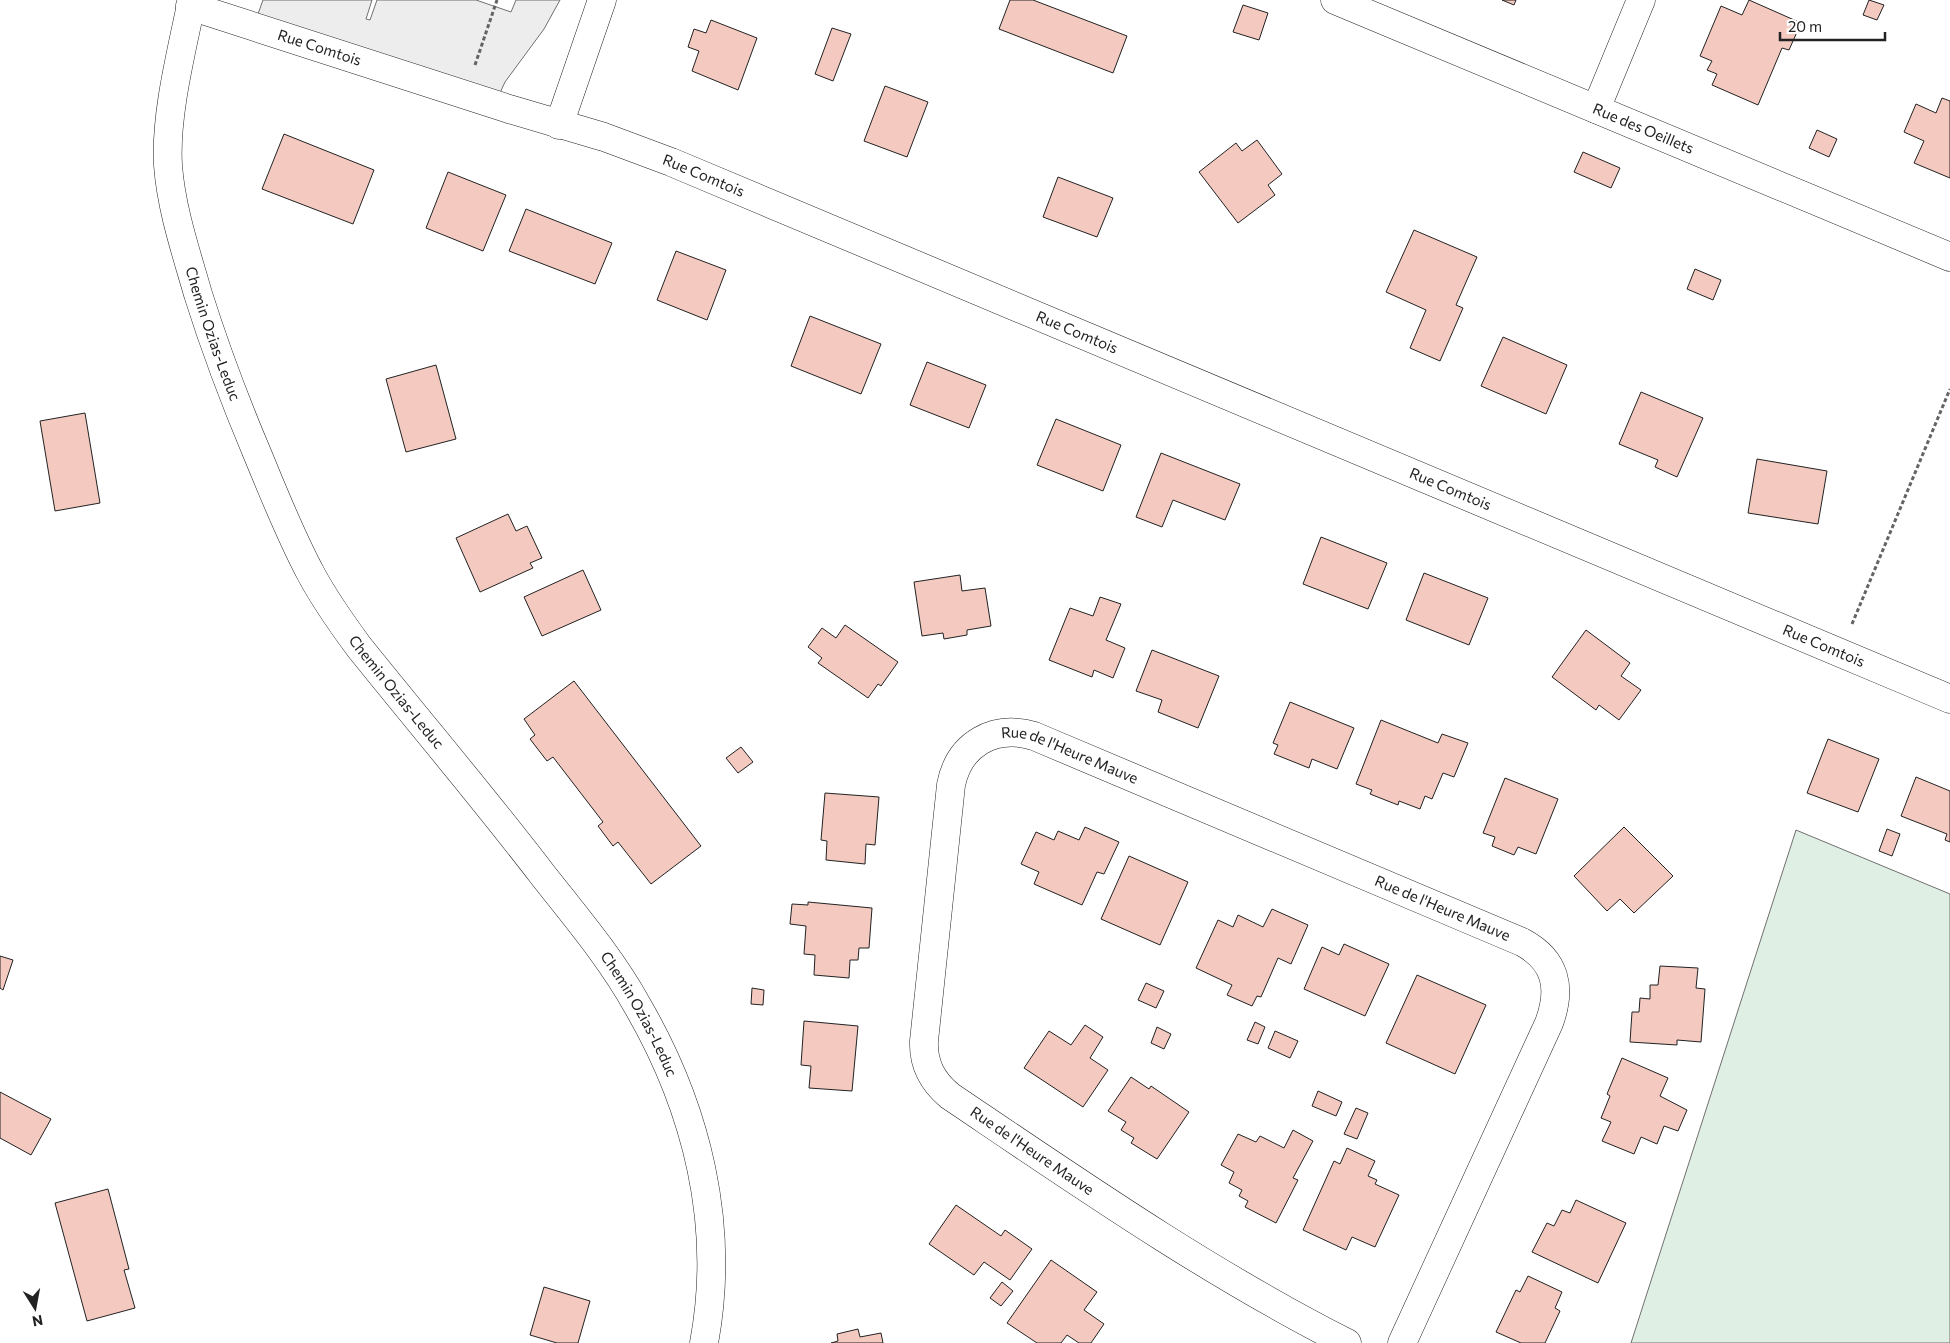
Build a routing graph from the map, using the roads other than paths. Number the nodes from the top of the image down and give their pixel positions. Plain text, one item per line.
1 (602, 0) edge
2 (1335, 0) edge
3 (1641, 0) edge
4 (191, 3) edge
5 (1596, 109) junction
6 (559, 125) junction
7 (1950, 257) edge
8 (1950, 699) edge
9 (704, 1343) edge
10 (1347, 1343) edge
11 (1402, 1343) edge

1 - 6 street
2 - 5 street, Rue des Oeillets
3 - 5 street
4 - 6 street, Rue Comtois
4 - 9 street, Chemin Ozias-Leduc
5 - 7 street, Rue des Oeillets
6 - 8 street, Rue Comtois
10 - 11 street, Rue de l'Heure Mauve

